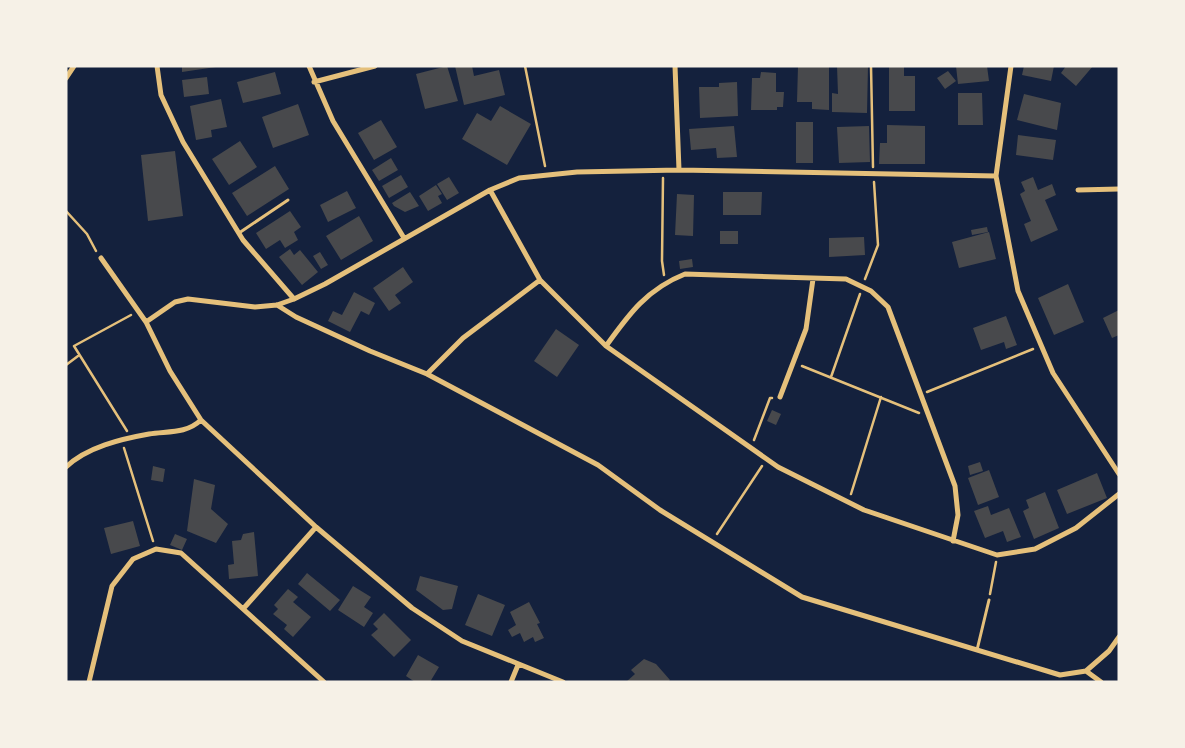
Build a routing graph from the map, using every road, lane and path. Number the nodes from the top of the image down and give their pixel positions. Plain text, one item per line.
1 (74, 66) edge
2 (157, 66) edge
3 (310, 66) edge
4 (376, 66) edge
5 (525, 66) edge
6 (675, 66) edge
7 (871, 66) edge
8 (1011, 66) edge
9 (66, 78) edge
10 (314, 82) junction
11 (679, 170) junction
12 (664, 171) junction
13 (873, 174) junction
14 (546, 175) junction
15 (996, 176) junction
16 (1119, 188) edge
17 (490, 190) junction
18 (1078, 190) dead end
19 (288, 200) dead end
20 (66, 211) edge
21 (239, 233) junction
22 (404, 238) junction
23 (101, 258) joint
24 (813, 279) junction
25 (540, 280) junction
26 (665, 282) junction
27 (863, 286) junction
28 (294, 298) junction
29 (277, 305) junction
30 (139, 311) junction
31 (146, 322) junction
32 (1041, 345) junction
33 (606, 346) junction
34 (78, 356) junction
35 (793, 362) junction
36 (66, 365) edge
37 (427, 374) junction
38 (831, 377) junction
39 (921, 394) junction
40 (780, 397) joint
41 (881, 397) junction
42 (930, 418) junction
43 (201, 420) junction
44 (132, 438) junction
45 (122, 441) junction
46 (751, 448) junction
47 (767, 459) junction
48 (66, 467) edge
49 (1119, 474) edge
50 (1119, 494) edge
51 (848, 502) junction
52 (316, 527) junction
53 (953, 541) junction
54 (712, 542) junction
55 (156, 549) junction
56 (997, 555) junction
57 (989, 600) joint
58 (243, 609) junction
59 (1119, 637) edge
60 (977, 650) junction
61 (518, 665) junction
62 (1086, 671) junction
63 (89, 682) edge
64 (324, 682) edge
65 (511, 682) edge
66 (563, 682) edge
67 (1101, 682) edge

1 - 9 street
2 - 21 street
3 - 10 street
4 - 10 street
5 - 14 path
6 - 11 street
7 - 13 path
8 - 15 street
10 - 22 street
11 - 12 street
11 - 13 street
12 - 14 street
12 - 26 path
13 - 15 street
13 - 27 path
14 - 17 street
15 - 32 street
16 - 18 street
17 - 22 street
17 - 25 street
19 - 21 lane
20 - 23 path
21 - 28 street
22 - 28 street
23 - 30 street
24 - 26 street
24 - 27 street
24 - 35 street
25 - 33 street
25 - 37 street
26 - 33 street
27 - 38 path
27 - 39 street
28 - 29 street
29 - 31 street
29 - 37 street
30 - 31 street
30 - 34 path
31 - 43 street
32 - 39 path
32 - 49 street
33 - 46 street
34 - 36 path
34 - 44 path
35 - 38 path
35 - 40 street
37 - 54 street
38 - 41 path
39 - 42 street
40 - 46 path
41 - 42 path
41 - 51 path
42 - 53 street
43 - 44 street
43 - 52 street
44 - 45 street
45 - 48 street
45 - 55 path
46 - 47 street
47 - 51 street
47 - 54 path
50 - 56 street
51 - 53 street
52 - 58 street
52 - 61 street
53 - 56 street
54 - 60 street
55 - 58 street
55 - 63 street
56 - 57 path
57 - 60 lane
58 - 64 street
59 - 62 street
60 - 62 street
61 - 65 street
61 - 66 street
62 - 67 street

